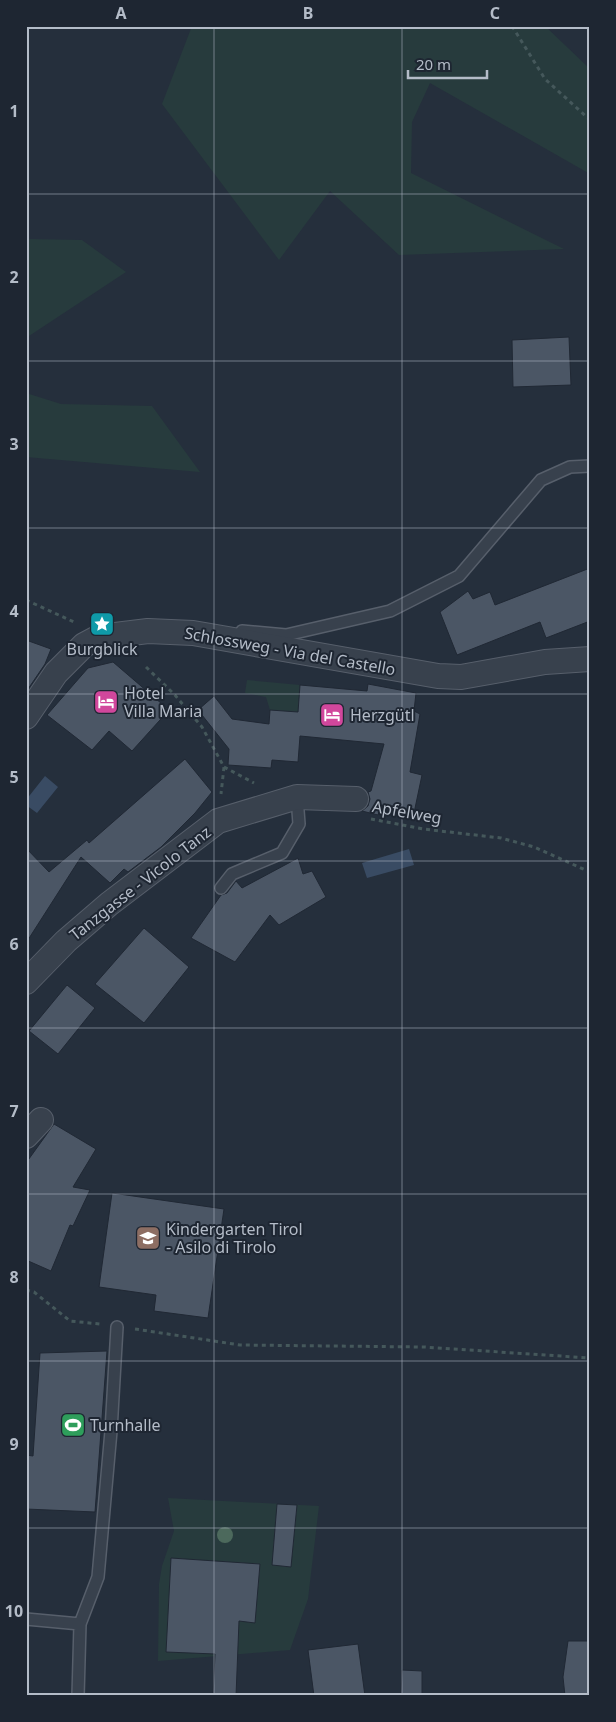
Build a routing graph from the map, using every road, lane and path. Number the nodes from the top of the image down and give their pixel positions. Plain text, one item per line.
1 (512, 26) edge
2 (590, 120) edge
3 (590, 466) edge
4 (26, 600) edge
5 (193, 633) junction
6 (98, 637) junction
7 (590, 659) edge
8 (146, 667) dead end
9 (26, 717) edge
10 (224, 767) junction
11 (259, 784) dead end
12 (297, 797) junction
13 (356, 799) dead end
14 (369, 819) dead end
15 (218, 821) junction
16 (590, 872) edge
17 (221, 888) dead end
18 (26, 982) edge
19 (26, 1290) edge
20 (117, 1327) junction
21 (590, 1358) edge
22 (26, 1619) edge
23 (80, 1624) junction
24 (78, 1696) edge

1 - 2 path
3 - 5 lane
4 - 6 path
5 - 6 street, Schlossweg - Via del Castello
5 - 7 street, Schlossweg - Via del Castello
6 - 9 street, Schlossweg - Via del Castello
8 - 10 path
10 - 11 path
10 - 15 path
12 - 13 street, Tanzgasse - Vicolo Tanz
12 - 15 street, Tanzgasse - Vicolo Tanz
12 - 17 lane
14 - 16 path, Apfelweg
15 - 18 street, Tanzgasse - Vicolo Tanz
19 - 20 path
20 - 21 path
20 - 23 lane
22 - 23 lane
23 - 24 lane

